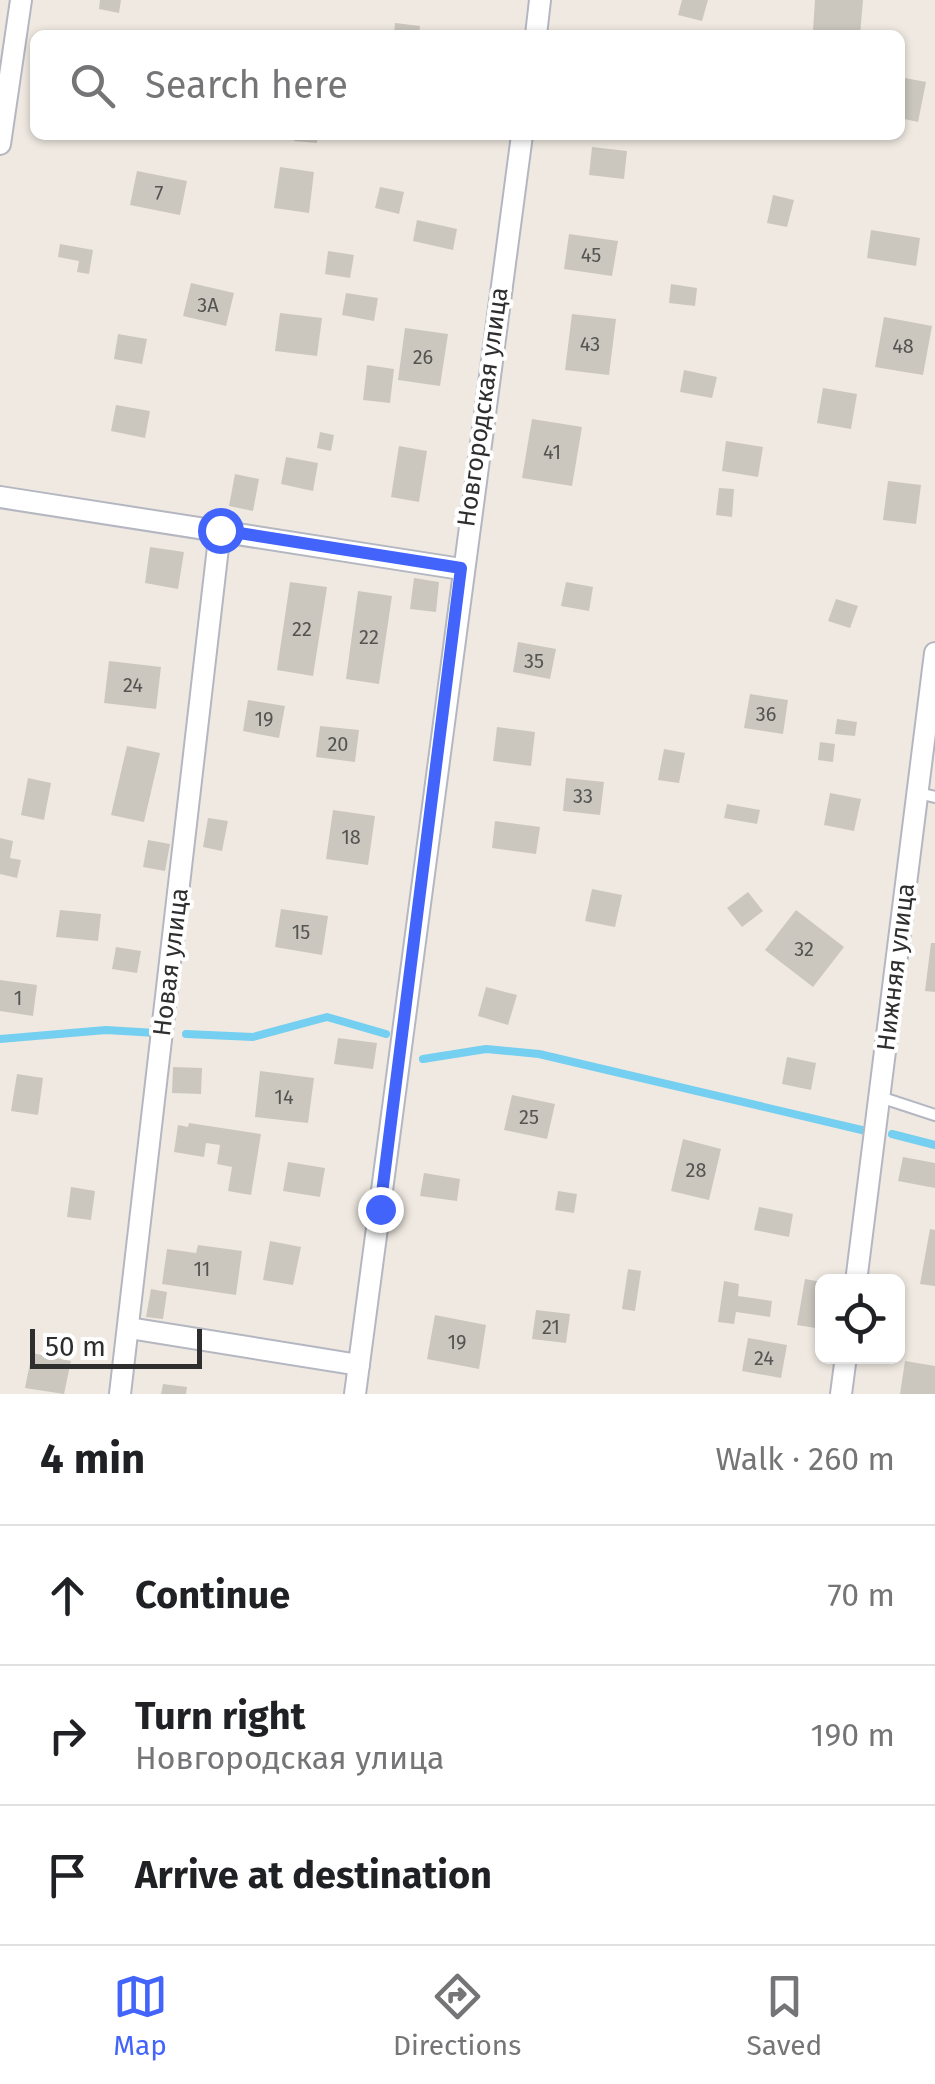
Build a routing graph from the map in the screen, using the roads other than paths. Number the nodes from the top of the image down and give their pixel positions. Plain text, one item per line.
1 (21, 0) edge
2 (540, 0) edge
3 (537, 30) edge
4 (521, 140) edge
5 (0, 144) edge
6 (0, 497) edge
7 (220, 530) junction
8 (461, 568) junction
9 (935, 652) edge
10 (927, 795) edge
11 (880, 1096) junction
12 (935, 1115) edge
13 (857, 1274) edge
14 (128, 1328) junction
15 (845, 1364) edge
16 (359, 1365) junction
17 (120, 1394) edge
18 (355, 1394) edge
19 (841, 1394) edge

1 - 5 street
2 - 3 street
4 - 8 street, Новгородская улица
6 - 7 street
7 - 8 street
7 - 14 street, Новая улица
8 - 16 street, Новгородская улица
9 - 10 street, Нижняя улица
10 - 11 street, Нижняя улица
11 - 12 lane
11 - 13 street, Нижняя улица
14 - 16 street
14 - 17 street, Новая улица
15 - 19 street
16 - 18 street, Новгородская улица

